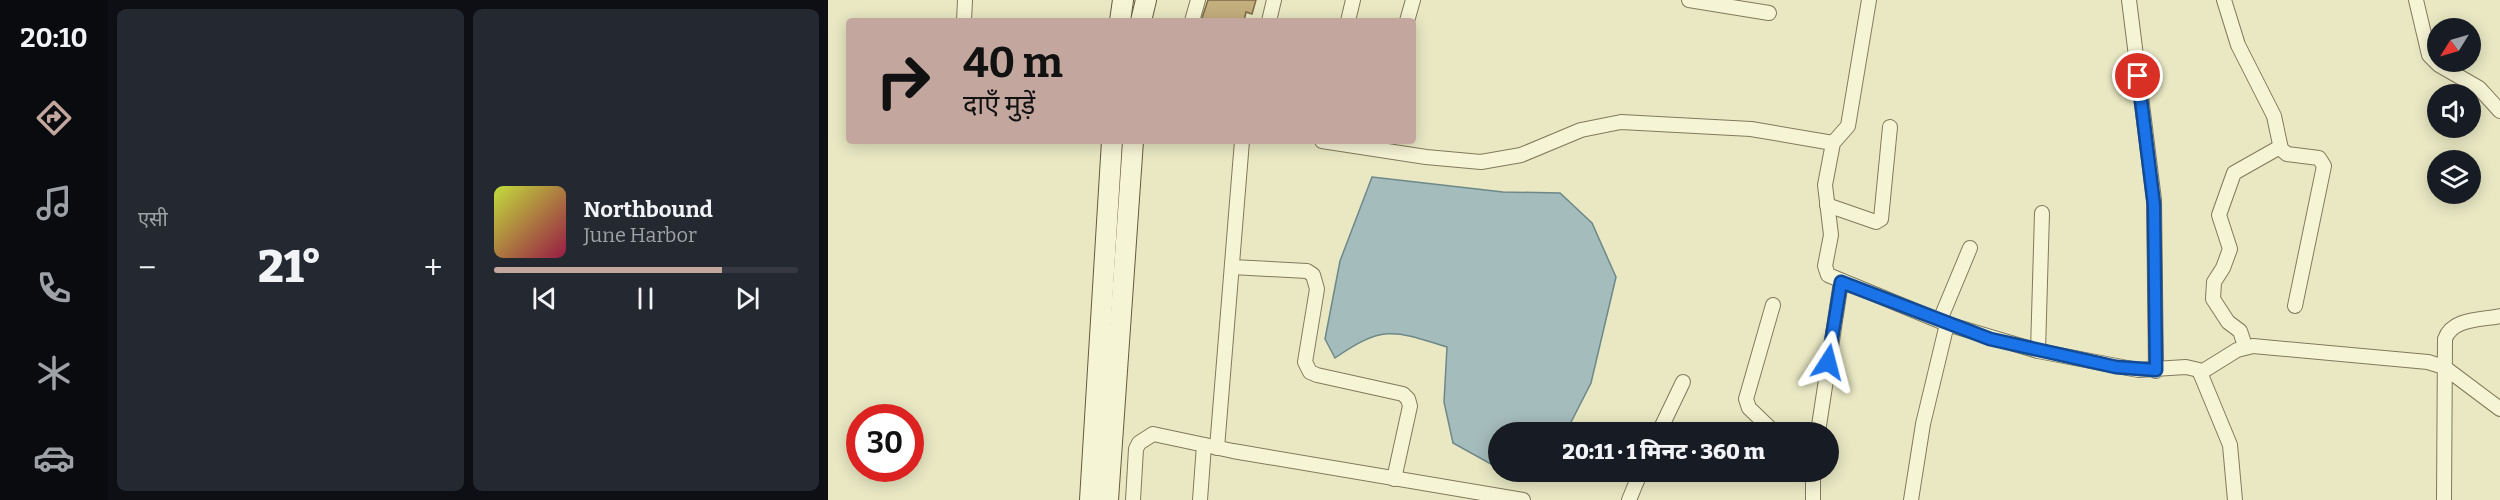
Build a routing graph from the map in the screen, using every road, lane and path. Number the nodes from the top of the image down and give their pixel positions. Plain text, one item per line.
1 (965, 0) edge
2 (1123, 0) edge
3 (1146, 0) edge
4 (1198, 0) edge
5 (1274, 0) edge
6 (1353, 0) edge
7 (1413, 0) edge
8 (1689, 0) edge
9 (1869, 0) edge
10 (2129, 0) edge
11 (2223, 0) edge
12 (2416, 0) edge
13 (1768, 13) dead end
14 (964, 18) edge
15 (1120, 18) edge
16 (1143, 18) edge
17 (1193, 18) edge
18 (1270, 18) edge
19 (1349, 18) edge
20 (1408, 18) edge
21 (2500, 111) edge
22 (1890, 127) dead end
23 (1833, 143) junction
24 (1112, 144) edge
25 (1133, 144) edge
26 (1242, 144) edge
27 (1373, 145) edge
28 (2280, 147) junction
29 (1827, 205) junction
30 (2042, 213) dead end
31 (1970, 248) dead end
32 (1232, 267) junction
33 (1841, 282) junction
34 (1773, 305) dead end
35 (2295, 306) dead end
36 (2500, 316) edge
37 (1944, 322) junction
38 (2245, 346) junction
39 (2037, 351) junction
40 (2444, 367) junction
41 (2156, 370) junction
42 (2200, 372) junction
43 (1683, 382) dead end
44 (2500, 409) edge
45 (1664, 422) edge
46 (1764, 422) edge
47 (1820, 422) edge
48 (1211, 447) junction
49 (1394, 479) junction
50 (1636, 482) edge
51 (1813, 482) edge
52 (1090, 500) edge
53 (1108, 500) edge
54 (1133, 500) edge
55 (1200, 500) edge
56 (1523, 500) edge
57 (1629, 500) edge
58 (1813, 500) edge
59 (1911, 500) edge
60 (2235, 500) edge
61 (2444, 500) edge

1 - 14 street
2 - 15 street
3 - 16 street
4 - 17 street
5 - 18 street
6 - 19 street
7 - 20 street
8 - 13 street
9 - 23 street
10 - 41 street
11 - 28 street
12 - 21 street
22 - 29 street
23 - 27 street
23 - 29 street
24 - 52 street
25 - 53 street
26 - 32 street
28 - 35 street
28 - 38 street
29 - 33 street
30 - 39 street
31 - 37 street
32 - 48 street
32 - 49 street
33 - 37 street
33 - 47 street
34 - 46 street
36 - 40 street
37 - 39 street
37 - 59 street
38 - 40 street
38 - 42 street
39 - 41 street
40 - 44 street
40 - 61 street
41 - 42 street
42 - 60 street
43 - 45 street
48 - 49 street
48 - 54 street
48 - 55 street
49 - 56 street
50 - 57 street
51 - 58 street

